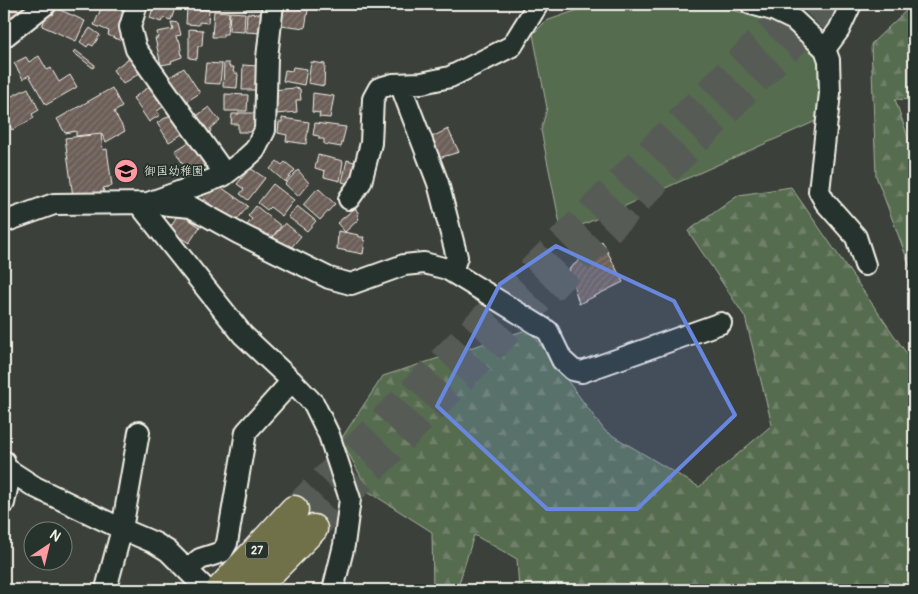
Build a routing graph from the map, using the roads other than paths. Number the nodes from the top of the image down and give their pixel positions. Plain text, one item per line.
1 (46, 4) edge
2 (137, 4) edge
3 (273, 4) edge
4 (538, 4) edge
5 (751, 4) edge
6 (851, 4) edge
7 (4, 37) edge
8 (825, 49) junction
9 (400, 84) junction
10 (225, 174) junction
11 (349, 199) dead end
12 (144, 203) junction
13 (4, 222) edge
14 (865, 265) dead end
15 (452, 271) junction
16 (721, 323) dead end
17 (292, 381) junction
18 (139, 432) dead end
19 (4, 464) edge
20 (4, 503) edge
21 (122, 529) junction
22 (188, 570) junction
23 (107, 590) edge
24 (207, 590) edge
25 (220, 590) edge
26 (253, 590) edge
27 (333, 590) edge

1 - 7 street
2 - 10 street
3 - 10 street
4 - 9 street
5 - 8 street
6 - 8 street
8 - 14 street
9 - 11 street
9 - 15 street
10 - 12 street
12 - 13 street
12 - 15 street
12 - 17 street
15 - 16 street
17 - 22 street
17 - 27 street
18 - 21 street
19 - 20 street
19 - 21 street
21 - 22 street
21 - 23 street
22 - 24 street
25 - 26 main road, 27

